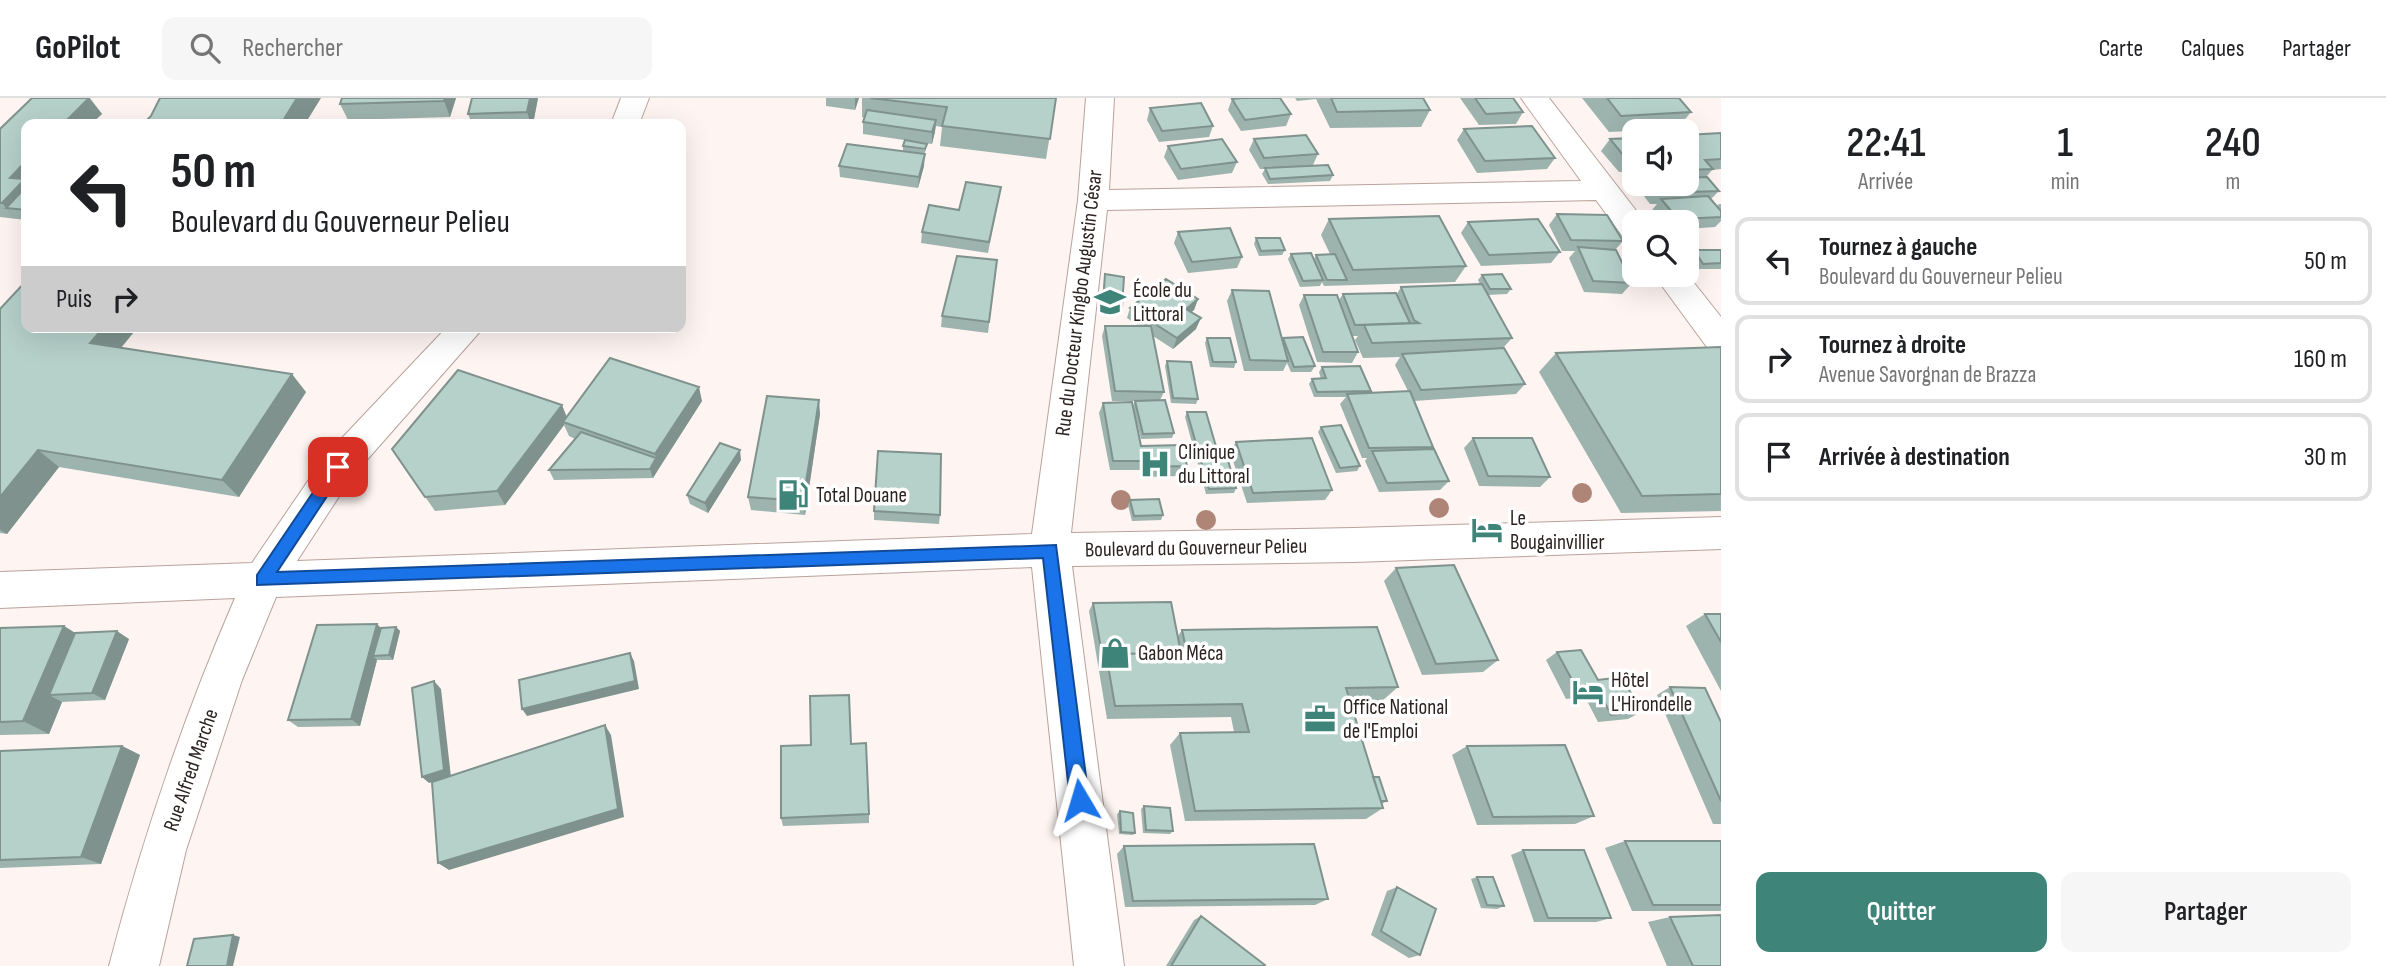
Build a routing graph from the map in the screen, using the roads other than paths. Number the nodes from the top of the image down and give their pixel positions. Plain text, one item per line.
1 (635, 98) edge
2 (1100, 98) edge
3 (1535, 98) edge
4 (627, 119) edge
5 (1603, 190) junction
6 (1093, 200) junction
7 (1622, 215) edge
8 (1679, 287) edge
9 (461, 333) edge
10 (1721, 341) edge
11 (1721, 533) edge
12 (1050, 550) junction
13 (263, 580) junction
14 (0, 590) edge
15 (134, 966) edge
16 (1099, 966) edge

1 - 4 street
2 - 6 street, Rue du Docteur Kingbo Augustin César
3 - 5 street
5 - 6 street
5 - 7 street
6 - 12 street, Rue du Docteur Kingbo Augustin César
8 - 10 street
9 - 13 street, Rue Alfred Marche
11 - 12 street, Boulevard du Gouverneur Pelieu
12 - 13 street, Boulevard du Gouverneur Pelieu
12 - 16 street, Rue du Docteur Kingbo Augustin César
13 - 14 street, Boulevard du Gouverneur Pelieu
13 - 15 street, Rue Alfred Marche

